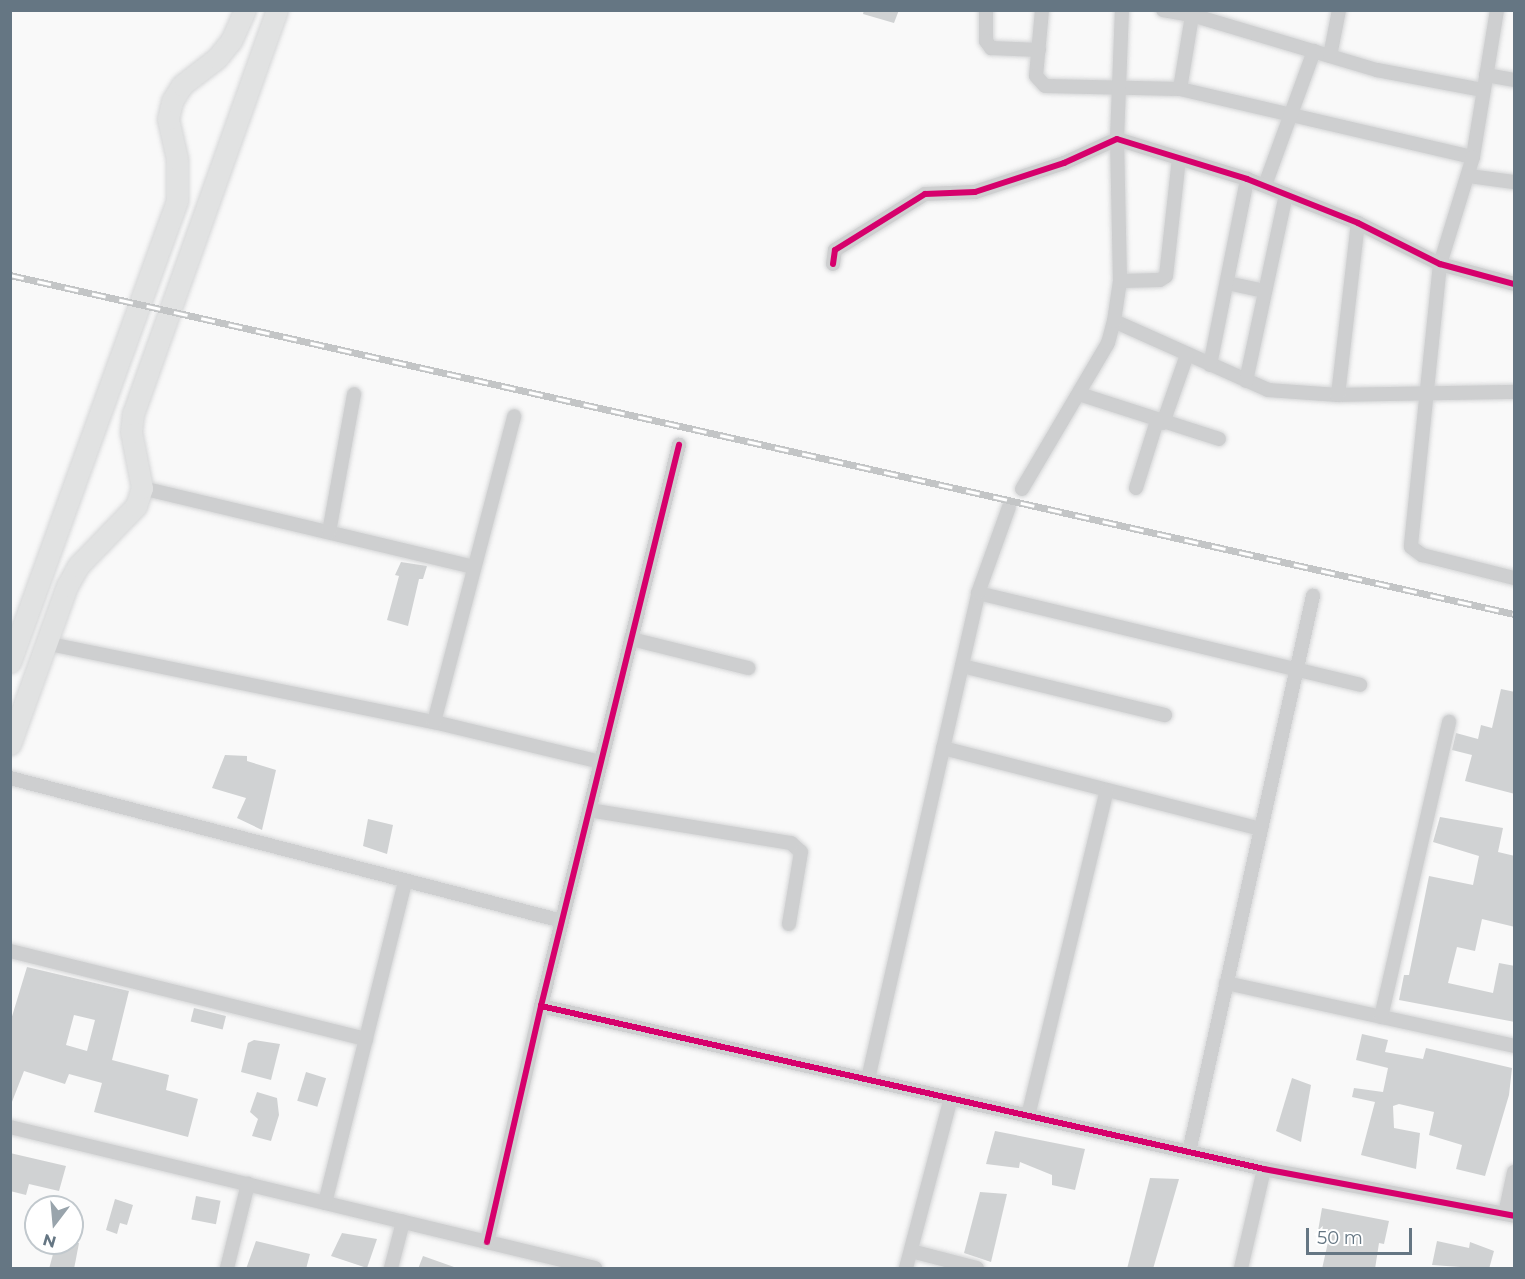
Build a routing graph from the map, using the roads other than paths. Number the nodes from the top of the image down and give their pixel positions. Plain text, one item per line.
1 (245, 10) edge
2 (277, 10) edge
3 (986, 10) edge
4 (1042, 10) edge
5 (1122, 10) edge
6 (1163, 10) edge
7 (1339, 10) edge
8 (1497, 10) edge
9 (1192, 13) edge
10 (1039, 50) junction
11 (1314, 51) junction
12 (1329, 56) junction
13 (1486, 75) junction
14 (1515, 80) edge
15 (1118, 87) junction
16 (1180, 89) junction
17 (1483, 90) junction
18 (1288, 117) junction
19 (1117, 139) junction
20 (1473, 157) junction
21 (1179, 159) junction
22 (1468, 176) junction
23 (1247, 179) junction
24 (1515, 182) edge
25 (1265, 185) junction
26 (1286, 194) junction
27 (1358, 223) junction
28 (833, 264) dead end
29 (1440, 264) junction
30 (1120, 281) junction
31 (1227, 283) junction
32 (1515, 284) edge
33 (1265, 291) junction
34 (141, 295) junction
35 (170, 305) junction
36 (1114, 321) junction
37 (1187, 355) junction
38 (1210, 365) junction
39 (1246, 381) junction
40 (1515, 392) edge
41 (354, 394) dead end
42 (1078, 394) junction
43 (1426, 394) junction
44 (1338, 395) junction
45 (514, 416) dead end
46 (1160, 422) junction
47 (1219, 439) dead end
48 (679, 446) dead end
49 (142, 488) junction
50 (1136, 488) dead end
51 (1022, 489) dead end
52 (1009, 507) dead end
53 (329, 532) junction
54 (474, 567) junction
55 (1515, 578) edge
56 (978, 593) junction
57 (1313, 596) dead end
58 (631, 639) junction
59 (45, 643) junction
60 (10, 662) edge
61 (962, 666) junction
62 (748, 669) dead end
63 (1296, 669) junction
64 (1360, 684) dead end
65 (1165, 715) dead end
66 (434, 722) junction
67 (1449, 722) dead end
68 (10, 744) edge
69 (943, 748) junction
70 (601, 762) junction
71 (10, 778) edge
72 (1107, 790) junction
73 (589, 810) junction
74 (1261, 830) junction
75 (405, 883) junction
76 (562, 921) junction
77 (789, 924) dead end
78 (10, 951) edge
79 (1226, 983) junction
80 (541, 1006) junction
81 (1381, 1017) junction
82 (366, 1040) junction
83 (1515, 1046) edge
84 (868, 1079) junction
85 (951, 1098) junction
86 (1028, 1116) junction
87 (10, 1127) edge
88 (1189, 1152) junction
89 (1264, 1169) junction
90 (1515, 1172) edge
91 (248, 1184) junction
92 (325, 1203) junction
93 (1510, 1215) edge
94 (403, 1222) junction
95 (487, 1242) junction
96 (911, 1251) junction
97 (561, 1265) edge
98 (227, 1269) edge
99 (391, 1269) edge
100 (595, 1269) edge
101 (906, 1269) edge
102 (977, 1269) edge
103 (1241, 1269) edge

1 - 34 main road
2 - 35 main road
3 - 10 street
4 - 10 street
5 - 15 street
6 - 9 street
7 - 12 street
8 - 13 street
9 - 11 street
9 - 16 street
10 - 15 street
11 - 12 street
11 - 18 street
12 - 17 street
13 - 14 street
13 - 17 street
15 - 16 street
15 - 19 street
16 - 18 street
17 - 20 street
18 - 20 street
18 - 25 street
19 - 21 street
19 - 28 street
19 - 30 street
20 - 22 street
21 - 23 street
21 - 30 street
22 - 24 street
22 - 29 street
23 - 25 street
23 - 31 street
25 - 26 street
26 - 27 street
26 - 33 street
27 - 29 street
27 - 44 street
29 - 32 street
29 - 43 street
30 - 36 street
31 - 33 street
31 - 38 street
33 - 39 street
34 - 35 main road
34 - 60 main road
35 - 49 main road
36 - 37 street
36 - 42 street
37 - 38 street
37 - 46 street
38 - 39 street
39 - 44 street
40 - 43 street
41 - 53 street
42 - 46 street
42 - 51 street
43 - 44 street
43 - 55 street
45 - 54 street
46 - 47 street
46 - 50 street
48 - 58 street
49 - 53 street
49 - 59 main road
52 - 56 street
53 - 54 street
54 - 66 street
56 - 61 street
56 - 63 street
57 - 63 street
58 - 62 street
58 - 70 street
59 - 66 street
59 - 68 main road
61 - 65 street
61 - 69 street
63 - 64 street
63 - 74 street
66 - 70 street
67 - 81 street
69 - 72 street
69 - 84 street
70 - 73 street
71 - 75 street
72 - 74 street
72 - 86 street
73 - 76 street
73 - 77 street
74 - 79 street
75 - 76 street
75 - 82 street
76 - 80 street
78 - 82 street
79 - 81 street
79 - 88 street
80 - 84 street
80 - 95 street
81 - 83 street
82 - 92 street
84 - 85 street
85 - 86 street
85 - 96 street
86 - 88 street
87 - 91 street
88 - 89 street
89 - 93 street
89 - 103 street
90 - 93 street
91 - 92 street
91 - 98 street
92 - 94 street
94 - 95 street
94 - 99 street
95 - 97 street
96 - 101 street
96 - 102 street
97 - 100 street

